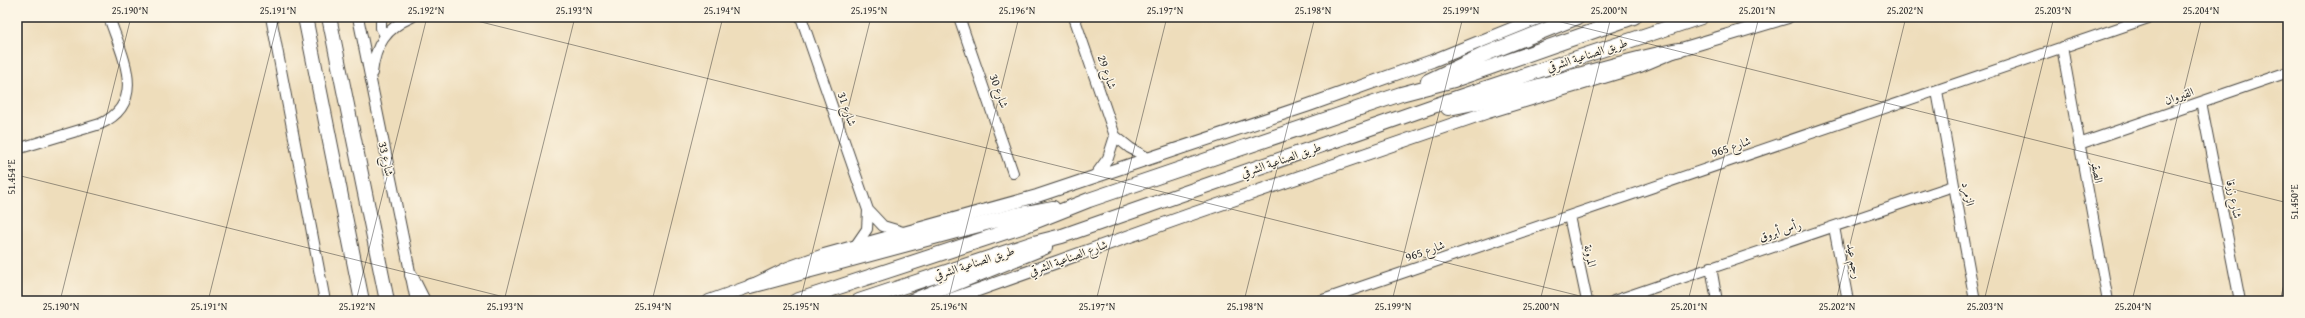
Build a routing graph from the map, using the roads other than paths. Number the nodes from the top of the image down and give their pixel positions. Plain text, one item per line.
1 (109, 17) edge
2 (271, 17) edge
3 (304, 17) edge
4 (329, 17) edge
5 (358, 17) edge
6 (381, 17) edge
7 (412, 17) edge
8 (801, 17) edge
9 (959, 17) edge
10 (1074, 17) edge
11 (1541, 17) edge
12 (1578, 17) edge
13 (1634, 17) edge
14 (1788, 17) edge
15 (2151, 17) edge
16 (1695, 19) edge
17 (385, 35) junction
18 (2062, 47) junction
19 (1678, 50) junction
20 (2288, 72) edge
21 (371, 81) junction
22 (1937, 91) junction
23 (1400, 94) junction
24 (2201, 102) junction
25 (1408, 116) junction
26 (1115, 136) junction
27 (2079, 144) junction
28 (17, 149) edge
29 (1148, 158) junction
30 (1013, 173) dead end
31 (1094, 177) junction
32 (1953, 186) junction
33 (1089, 200) junction
34 (868, 210) junction
35 (1189, 215) joint
36 (1569, 216) junction
37 (1834, 227) junction
38 (903, 232) junction
39 (1062, 236) junction
40 (856, 246) junction
41 (1711, 267) junction
42 (412, 275) junction
43 (751, 286) junction
44 (1347, 297) edge
45 (325, 301) edge
46 (362, 301) edge
47 (387, 301) edge
48 (416, 301) edge
49 (424, 301) edge
50 (709, 301) edge
51 (796, 301) edge
52 (859, 301) edge
53 (912, 301) edge
54 (947, 301) edge
55 (1320, 301) edge
56 (1587, 301) edge
57 (1614, 301) edge
58 (1717, 301) edge
59 (1848, 301) edge
60 (1975, 301) edge
61 (2108, 301) edge
62 (2240, 301) edge

1 - 28 street
2 - 45 street
3 - 46 highway
4 - 47 highway
5 - 21 street, شارع 33
6 - 17 street
7 - 17 street
8 - 34 street, شارع 31
9 - 30 street, شارع 30
10 - 26 street, شارع 29
11 - 29 main road
12 - 23 highway
13 - 23 highway, طريق الصناعية الشرقي
14 - 19 main road, طريق الصناعية الشرقي
15 - 18 street, شارع 965
16 - 25 highway, طريق الصناعية الشرقي
17 - 21 street
18 - 22 street, شارع 965
18 - 27 street, الصقر
19 - 25 highway
19 - 35 main road, طريق الصناعية الشرقي
20 - 24 street, القيروان
21 - 42 street, شارع 33
22 - 32 street, الزمرد
22 - 36 street, شارع 965
23 - 33 highway, طريق الصناعية الشرقي
24 - 27 street, القيروان
24 - 62 street, شارع زرقا
25 - 39 highway, طريق الصناعية الشرقي
26 - 29 street
26 - 31 street
27 - 61 street, الصقر
29 - 31 main road
31 - 38 main road
32 - 37 street, رأس أبروق
32 - 60 street, الزمرد
33 - 43 highway
33 - 51 highway, طريق الصناعية الشرقي
34 - 38 street, شارع 31
34 - 40 street, شارع 31
35 - 54 main road, شارع الصناعية الشرقي
36 - 44 street, شارع 965
36 - 56 street, المرونة
37 - 41 street, رأس أبروق
37 - 59 street, رجم عيد
38 - 40 main road
39 - 52 highway, طريق الصناعية الشرقي
39 - 53 highway
40 - 43 main road
41 - 57 street, رأس أبروق
41 - 58 street
42 - 48 street, شارع 33
42 - 49 main road
43 - 50 main road
44 - 55 street, شارع 965

